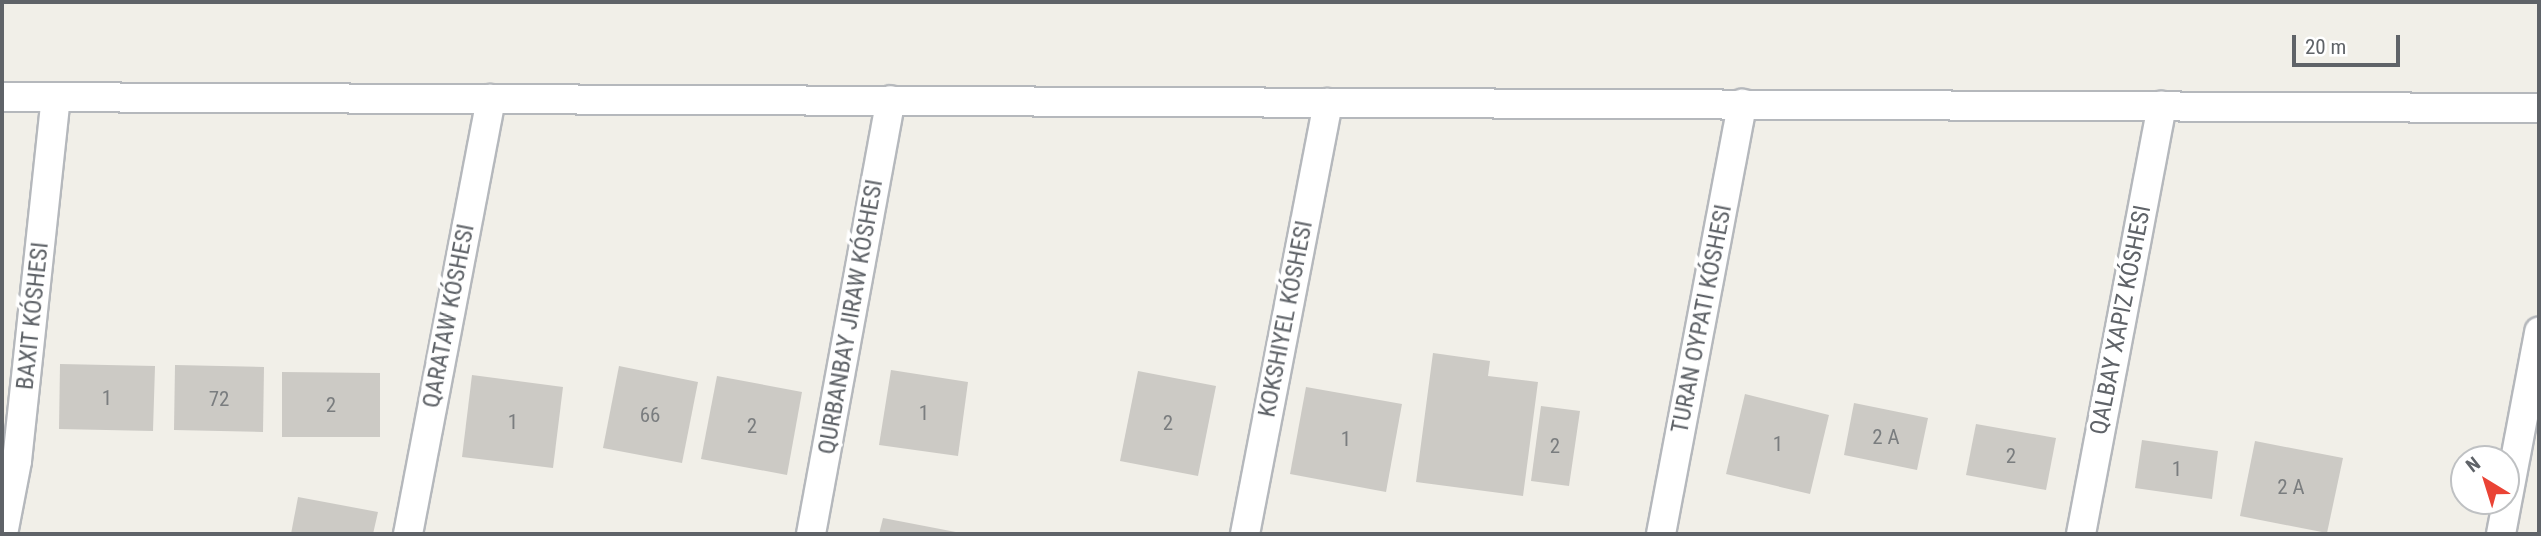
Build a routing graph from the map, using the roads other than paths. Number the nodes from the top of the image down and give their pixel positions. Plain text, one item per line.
1 (2, 97) edge
2 (56, 97) junction
3 (491, 99) junction
4 (891, 100) junction
5 (1328, 103) junction
6 (1742, 104) junction
7 (2162, 106) junction
8 (2539, 108) edge
9 (2539, 332) edge
10 (3, 534) edge
11 (408, 534) edge
12 (811, 534) edge
13 (1245, 534) edge
14 (1661, 534) edge
15 (2081, 534) edge
16 (2501, 534) edge

1 - 2 street
2 - 3 street
2 - 10 street
3 - 4 street
3 - 11 street, QARATAW KÓSHESI
4 - 5 street
4 - 12 street
5 - 6 street
5 - 13 street, KOKSHIYEL KÓSHESI
6 - 7 street
6 - 14 street
7 - 8 street
7 - 15 street
9 - 16 street

